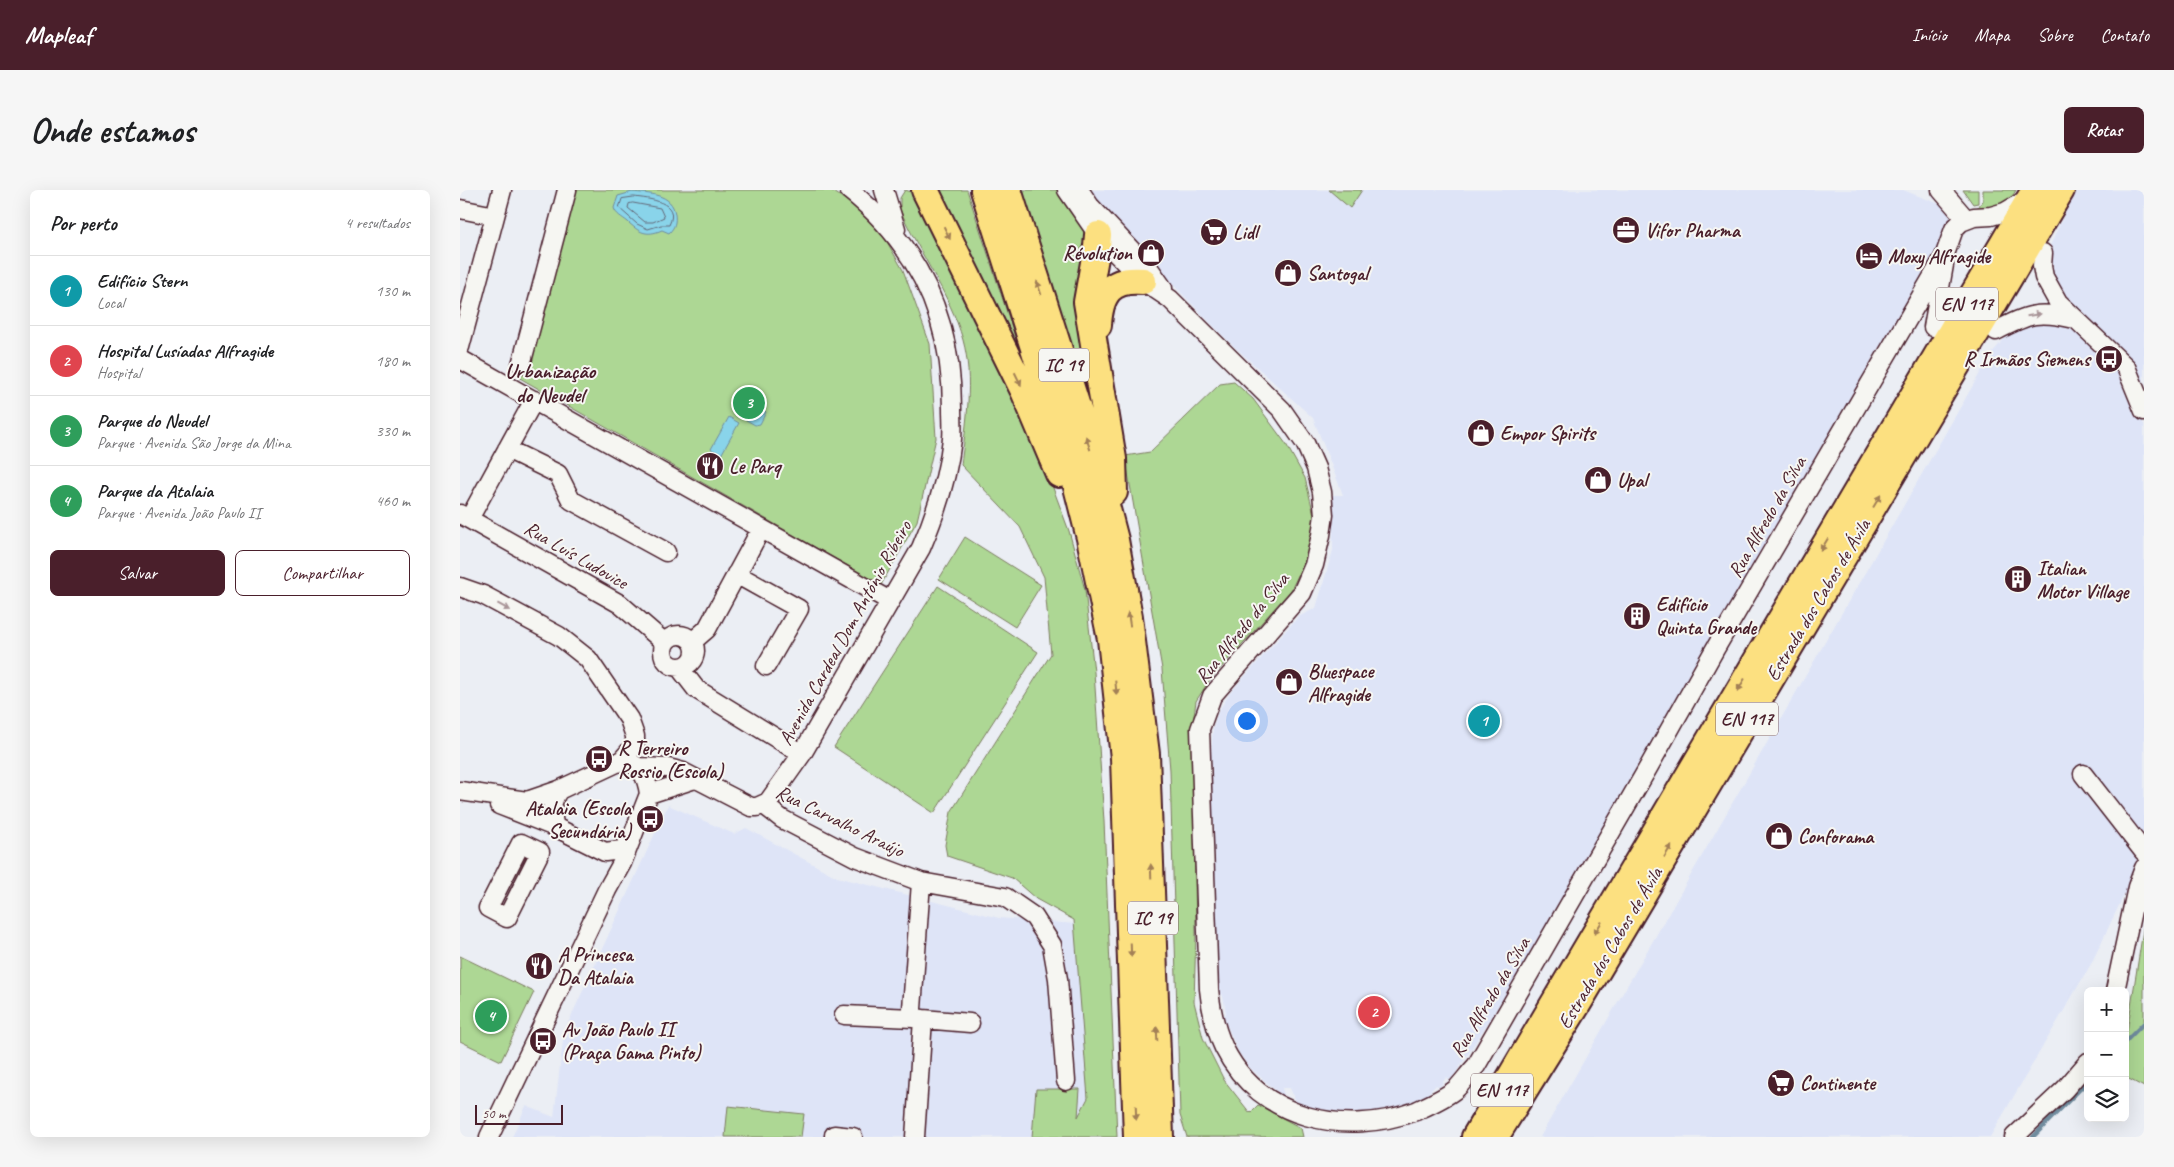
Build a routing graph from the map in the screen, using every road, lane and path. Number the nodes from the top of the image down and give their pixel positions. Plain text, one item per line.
1 (502, 190) edge
2 (567, 190) edge
3 (849, 190) edge
4 (855, 190) edge
5 (867, 190) edge
6 (884, 190) edge
7 (925, 190) edge
8 (984, 190) edge
9 (1008, 190) edge
10 (1067, 190) edge
11 (1080, 190) edge
12 (1941, 190) edge
13 (2046, 194) edge
14 (1090, 206) junction
15 (460, 209) edge
16 (495, 216) junction
17 (1966, 219) junction
18 (1098, 235) junction
19 (902, 243) junction
20 (2043, 253) junction
21 (1944, 257) junction
22 (1143, 281) junction
23 (1170, 299) junction
24 (2076, 319) junction
25 (1934, 327) junction
26 (1996, 331) junction
27 (460, 347) edge
28 (1097, 351) junction
29 (460, 359) edge
30 (521, 365) dead end
31 (1949, 380) junction
32 (534, 400) junction
33 (2144, 410) edge
34 (1902, 413) junction
35 (507, 449) junction
36 (465, 516) edge
37 (761, 529) junction
38 (1103, 539) junction
39 (666, 552) dead end
40 (736, 574) junction
41 (460, 587) edge
42 (890, 601) junction
43 (692, 642) junction
44 (664, 643) junction
45 (766, 666) dead end
46 (679, 667) junction
47 (802, 754) junction
48 (621, 761) junction
49 (638, 767) junction
50 (2083, 774) dead end
51 (695, 779) junction
52 (559, 790) junction
53 (460, 792) edge
54 (649, 794) junction
55 (764, 805) junction
56 (549, 825) junction
57 (628, 845) junction
58 (530, 847) dead end
59 (605, 852) junction
60 (2144, 852) edge
61 (2144, 868) edge
62 (921, 882) junction
63 (606, 890) junction
64 (2116, 987) edge
65 (844, 1015) dead end
66 (918, 1018) junction
67 (970, 1023) dead end
68 (2084, 1067) edge
69 (1066, 1081) dead end
70 (1159, 1083) junction
71 (489, 1137) edge
72 (834, 1137) edge
73 (853, 1137) edge
74 (914, 1137) edge
75 (1137, 1137) edge
76 (1160, 1137) edge
77 (1174, 1137) edge
78 (1474, 1137) edge
79 (1495, 1137) edge
80 (2014, 1137) edge

1 - 16 street
2 - 30 street
3 - 19 street, Avenida Cardeal Dom António Ribeiro
4 - 5 street
6 - 19 street, Avenida Cardeal Dom António Ribeiro
7 -> 38 highway
8 - 38 highway, IC 19
38 -> 9 highway, IC 19
10 - 18 street, Rua Alfredo da Silva
11 - 14 street, Rua Alfredo da Silva
12 - 17 street
13 - 17 street
13 - 20 highway
13 - 25 highway
13 - 31 highway, Estrada dos Cabos de Ávila / EN 117
13 - 34 highway, Estrada dos Cabos de Ávila / EN 117
14 - 18 street, Rua Alfredo da Silva
14 - 23 street, Rua Alfredo da Silva
15 - 16 street
16 - 27 street
17 - 21 street, Rua Alfredo da Silva
18 - 22 street, Rua Alfredo da Silva
18 - 28 highway
19 - 42 street, Avenida Cardeal Dom António Ribeiro
20 - 24 street
20 - 26 highway
21 - 23 street, Rua Alfredo da Silva
21 - 25 street
22 - 23 street, Rua Alfredo da Silva
22 - 28 highway
26 -> 24 street
24 - 33 street
25 - 34 highway
26 - 31 highway
28 - 38 highway
29 - 32 street
79 -> 31 highway, Estrada dos Cabos de Ávila / EN 117
32 - 35 street
32 - 37 street
34 -> 78 highway, Estrada dos Cabos de Ávila / EN 117
35 - 36 street
35 - 39 street
36 - 44 street, Rua Luís Ludovice
37 - 40 street
37 - 42 street
70 -> 38 highway, IC 19
38 -> 75 highway, IC 19
40 - 43 street
40 - 45 street
41 -> 48 street
42 - 47 street, Avenida Cardeal Dom António Ribeiro
43 - 44 street
43 - 46 street
44 - 46 street
46 - 47 street
47 - 55 street, Avenida Cardeal Dom António Ribeiro
48 - 49 street
48 - 52 street
49 - 51 street, Rua Carvalho Araújo
49 - 54 street
50 - 60 street
51 - 54 street
51 - 55 street, Rua Carvalho Araújo
52 - 53 street
52 - 56 street
53 - 56 street
54 - 57 street
55 - 62 street, Rua Carvalho Araújo
56 - 58 street
56 - 59 street
57 - 59 street
57 - 63 street
59 - 63 street
61 - 64 street
62 - 66 street
62 - 69 street, Rua Carvalho Araújo
63 - 71 street
65 - 66 street
66 - 67 street
66 - 74 street
68 - 80 street
70 - 76 highway, IC 19
70 - 77 highway
72 - 73 street

